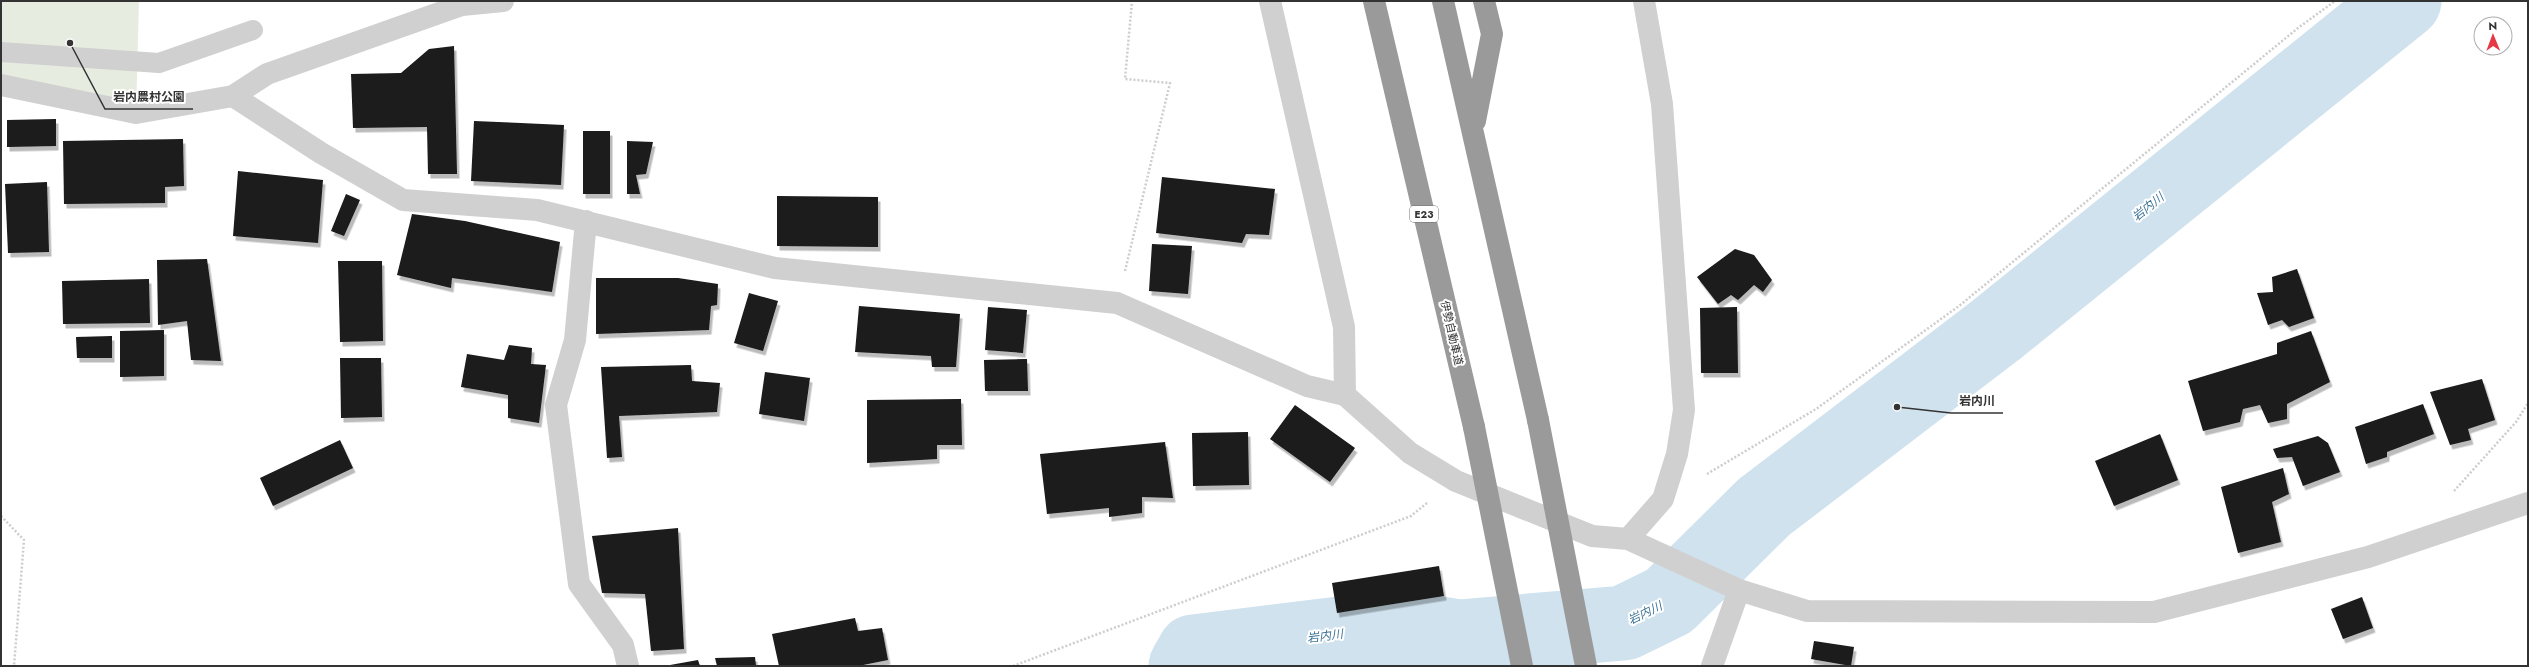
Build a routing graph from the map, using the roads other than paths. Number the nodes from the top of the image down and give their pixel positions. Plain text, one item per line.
1 (503, 1) edge
2 (1270, 1) edge
3 (1374, 1) edge
4 (1443, 1) edge
5 (1484, 1) edge
6 (1644, 1) edge
7 (253, 30) dead end
8 (1, 52) edge
9 (1, 85) edge
10 (233, 96) junction
11 (1473, 129) junction
12 (586, 221) junction
13 (1346, 395) junction
14 (2528, 503) edge
15 (1628, 539) junction
16 (1739, 590) junction
17 (628, 666) edge
18 (1522, 666) edge
19 (1586, 666) edge
20 (1712, 666) edge

1 - 10 street
2 - 13 street
3 - 18 highway, 伊勢自動車道 / E23, bridge
4 - 11 highway
5 - 11 highway
6 - 15 street
7 - 8 lane
9 - 10 street
10 - 12 street
11 - 19 highway, bridge
12 - 13 street
12 - 17 street
13 - 15 street
14 - 16 street
15 - 16 street
16 - 20 street

